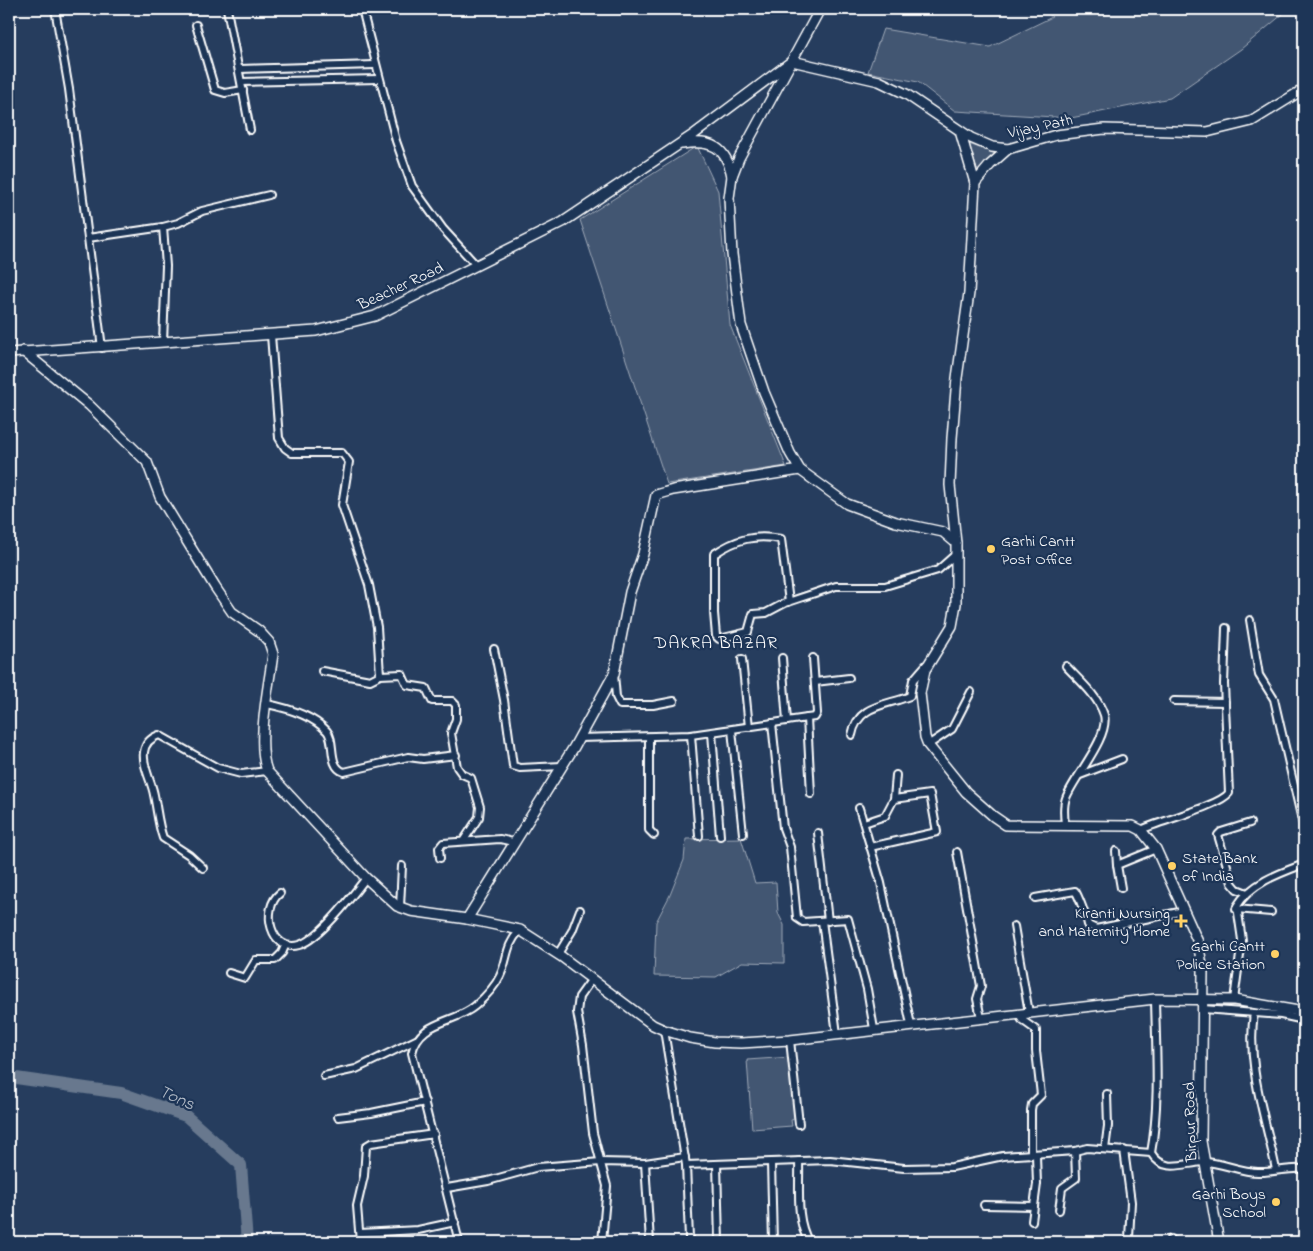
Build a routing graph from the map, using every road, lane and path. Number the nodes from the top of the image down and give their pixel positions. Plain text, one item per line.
1 (55, 9) edge
2 (227, 9) edge
3 (362, 9) edge
4 (820, 9) edge
5 (196, 25) dead end
6 (792, 61) junction
7 (375, 65) junction
8 (240, 69) junction
9 (379, 79) junction
10 (242, 82) junction
11 (1304, 89) edge
12 (243, 90) junction
13 (250, 130) dead end
14 (960, 131) junction
15 (680, 144) junction
16 (1008, 149) junction
17 (732, 176) junction
18 (975, 183) junction
19 (269, 195) dead end
20 (163, 227) junction
21 (88, 238) junction
22 (476, 265) junction
23 (271, 335) junction
24 (163, 342) junction
25 (102, 348) junction
26 (23, 351) junction
27 (9, 353) edge
28 (800, 470) junction
29 (956, 543) junction
30 (956, 554) junction
31 (789, 602) junction
32 (1250, 620) dead end
33 (1226, 628) dead end
34 (494, 649) dead end
35 (782, 658) dead end
36 (814, 658) dead end
37 (742, 660) dead end
38 (929, 663) junction
39 (1066, 666) dead end
40 (322, 671) dead end
41 (614, 674) junction
42 (380, 675) junction
43 (849, 678) dead end
44 (815, 682) junction
45 (970, 692) dead end
46 (674, 700) dead end
47 (1174, 701) dead end
48 (1225, 702) junction
49 (267, 704) junction
50 (807, 718) junction
51 (787, 721) junction
52 (772, 724) junction
53 (749, 727) junction
54 (732, 730) junction
55 (712, 733) junction
56 (691, 735) junction
57 (852, 735) dead end
58 (649, 737) junction
59 (579, 738) junction
60 (928, 745) junction
61 (456, 755) junction
62 (1122, 759) dead end
63 (562, 766) junction
64 (266, 771) junction
65 (896, 775) dead end
66 (1080, 775) junction
67 (811, 794) dead end
68 (894, 799) junction
69 (859, 808) dead end
70 (864, 822) junction
71 (1250, 823) dead end
72 (1065, 824) junction
73 (1304, 829) edge
74 (1141, 830) junction
75 (818, 833) dead end
76 (743, 834) dead end
77 (654, 835) dead end
78 (698, 836) dead end
79 (720, 836) dead end
80 (464, 840) junction
81 (513, 842) junction
82 (870, 847) junction
83 (1156, 849) junction
84 (1116, 851) dead end
85 (957, 852) dead end
86 (440, 858) dead end
87 (1304, 864) edge
88 (1117, 865) junction
89 (402, 866) dead end
90 (203, 868) dead end
91 (366, 878) junction
92 (1121, 888) dead end
93 (280, 893) dead end
94 (1246, 893) junction
95 (1035, 898) dead end
96 (400, 907) junction
97 (1236, 909) junction
98 (580, 910) dead end
99 (1184, 910) junction
100 (1272, 912) dead end
101 (467, 919) junction
102 (825, 921) junction
103 (1014, 926) dead end
104 (520, 930) junction
105 (286, 946) junction
106 (558, 954) junction
107 (229, 973) dead end
108 (592, 979) junction
109 (1203, 999) junction
110 (1155, 1000) junction
111 (1234, 1000) junction
112 (1203, 1010) junction
113 (1304, 1012) edge
114 (1029, 1013) junction
115 (1254, 1014) junction
116 (1019, 1015) junction
117 (981, 1018) junction
118 (1304, 1020) edge
119 (911, 1025) junction
120 (874, 1029) junction
121 (664, 1030) junction
122 (837, 1034) junction
123 (416, 1040) junction
124 (790, 1040) junction
125 (324, 1076) dead end
126 (1107, 1094) dead end
127 (425, 1102) junction
128 (338, 1117) dead end
129 (799, 1124) dead end
130 (434, 1134) junction
131 (1104, 1149) junction
132 (1124, 1150) junction
133 (1075, 1151) junction
134 (1151, 1153) junction
135 (1034, 1155) junction
136 (685, 1157) junction
137 (799, 1161) junction
138 (601, 1162) junction
139 (1204, 1162) junction
140 (770, 1163) junction
141 (645, 1164) junction
142 (717, 1164) junction
143 (686, 1165) junction
144 (1304, 1169) edge
145 (1276, 1170) junction
146 (447, 1188) junction
147 (984, 1205) dead end
148 (1034, 1206) junction
149 (1059, 1210) dead end
150 (1032, 1221) dead end
151 (454, 1222) junction
152 (360, 1233) junction
153 (689, 1238) dead end
154 (1129, 1238) dead end
155 (360, 1242) edge
156 (460, 1242) edge
157 (602, 1242) edge
158 (650, 1242) edge
159 (719, 1242) edge
160 (772, 1242) edge
161 (809, 1242) edge
162 (1219, 1242) edge

1 - 21 street
2 - 8 street
3 - 7 street
4 - 6 street
5 - 12 street
6 - 14 street, Vijay Path
6 - 15 street, Beacher Road
6 - 17 street
7 - 8 street
7 - 9 street
8 - 10 street
9 - 10 street
9 - 22 street
10 - 12 street
11 - 16 street, Vijay Path
12 - 13 street
14 - 16 street, Vijay Path
14 - 18 street
15 - 17 street
15 - 22 street, Beacher Road
16 - 18 street
17 - 28 street
18 - 29 street
19 - 20 street
20 - 21 street
20 - 24 street
21 - 25 street
22 - 23 street, Beacher Road
23 - 24 street, Beacher Road
23 - 42 street
24 - 25 street, Beacher Road
25 - 26 street, Beacher Road
26 - 27 street, Beacher Road
26 - 49 street
28 - 29 street
28 - 41 street
29 - 30 street
30 - 31 street
30 - 38 street
31 - 31 street
32 - 73 street
33 - 48 street
34 - 63 street
35 - 51 street
36 - 44 street
37 - 53 street
38 - 57 street
38 - 60 street
39 - 66 street
40 - 42 street
41 - 46 street
41 - 59 street
42 - 61 street
43 - 44 street
44 - 50 street
45 - 60 street
47 - 48 street
48 - 74 street
49 - 61 street
49 - 64 street
50 - 51 street
50 - 67 street
51 - 52 street
52 - 53 street
52 - 102 street
53 - 54 street
54 - 55 street
54 - 76 street
55 - 56 street
55 - 79 street
56 - 58 street
56 - 78 street
58 - 59 street
58 - 77 street
59 - 63 street
60 - 72 street
61 - 80 street
62 - 66 street
63 - 81 street
64 - 90 street
64 - 91 street
65 - 68 street
66 - 72 street
68 - 70 street
68 - 82 street
69 - 70 street
70 - 82 street
71 - 94 street
72 - 74 street
74 - 83 street, Birpur Road
75 - 102 street
80 - 81 street
80 - 86 street
81 - 101 street
82 - 119 street
83 - 88 street
83 - 99 street, Birpur Road
84 - 88 street
85 - 117 street
87 - 94 street
88 - 92 street
89 - 96 street
91 - 96 street
91 - 105 street
93 - 105 street
94 - 97 street
95 - 99 street
96 - 101 street
97 - 100 street
97 - 111 street
98 - 106 street
99 - 109 street, Birpur Road
101 - 104 street
102 - 120 street
102 - 122 street
103 - 114 street
104 - 106 street
104 - 123 street
105 - 107 street
106 - 108 street
108 - 121 street
108 - 138 street
109 - 110 street
109 - 111 street
109 - 112 street, Birpur Road
110 - 114 street
110 - 134 street
111 - 113 street
112 - 115 street
112 - 139 street, Birpur Road
114 - 116 street
115 - 118 street
115 - 145 street
116 - 117 street
116 - 135 street
117 - 119 street
119 - 120 street
120 - 122 street
121 - 124 street
121 - 136 street
122 - 124 street
123 - 125 street
123 - 127 street
124 - 129 street
126 - 131 street
127 - 128 street
127 - 130 street
130 - 146 street
130 - 152 street
131 - 132 street
131 - 133 street
132 - 134 street
132 - 154 street
133 - 135 street
133 - 149 street
134 - 139 street
135 - 137 street
135 - 148 street
136 - 141 street
136 - 143 street
137 - 140 street
137 - 161 street
138 - 141 street
138 - 146 street
138 - 157 street
139 - 145 street
139 - 162 street, Birpur Road
140 - 142 street
140 - 160 street
141 - 158 street
142 - 143 street
142 - 159 street
143 - 153 street
144 - 145 street
146 - 151 street
147 - 148 street
148 - 150 street
151 - 152 street
151 - 156 street
152 - 155 street

